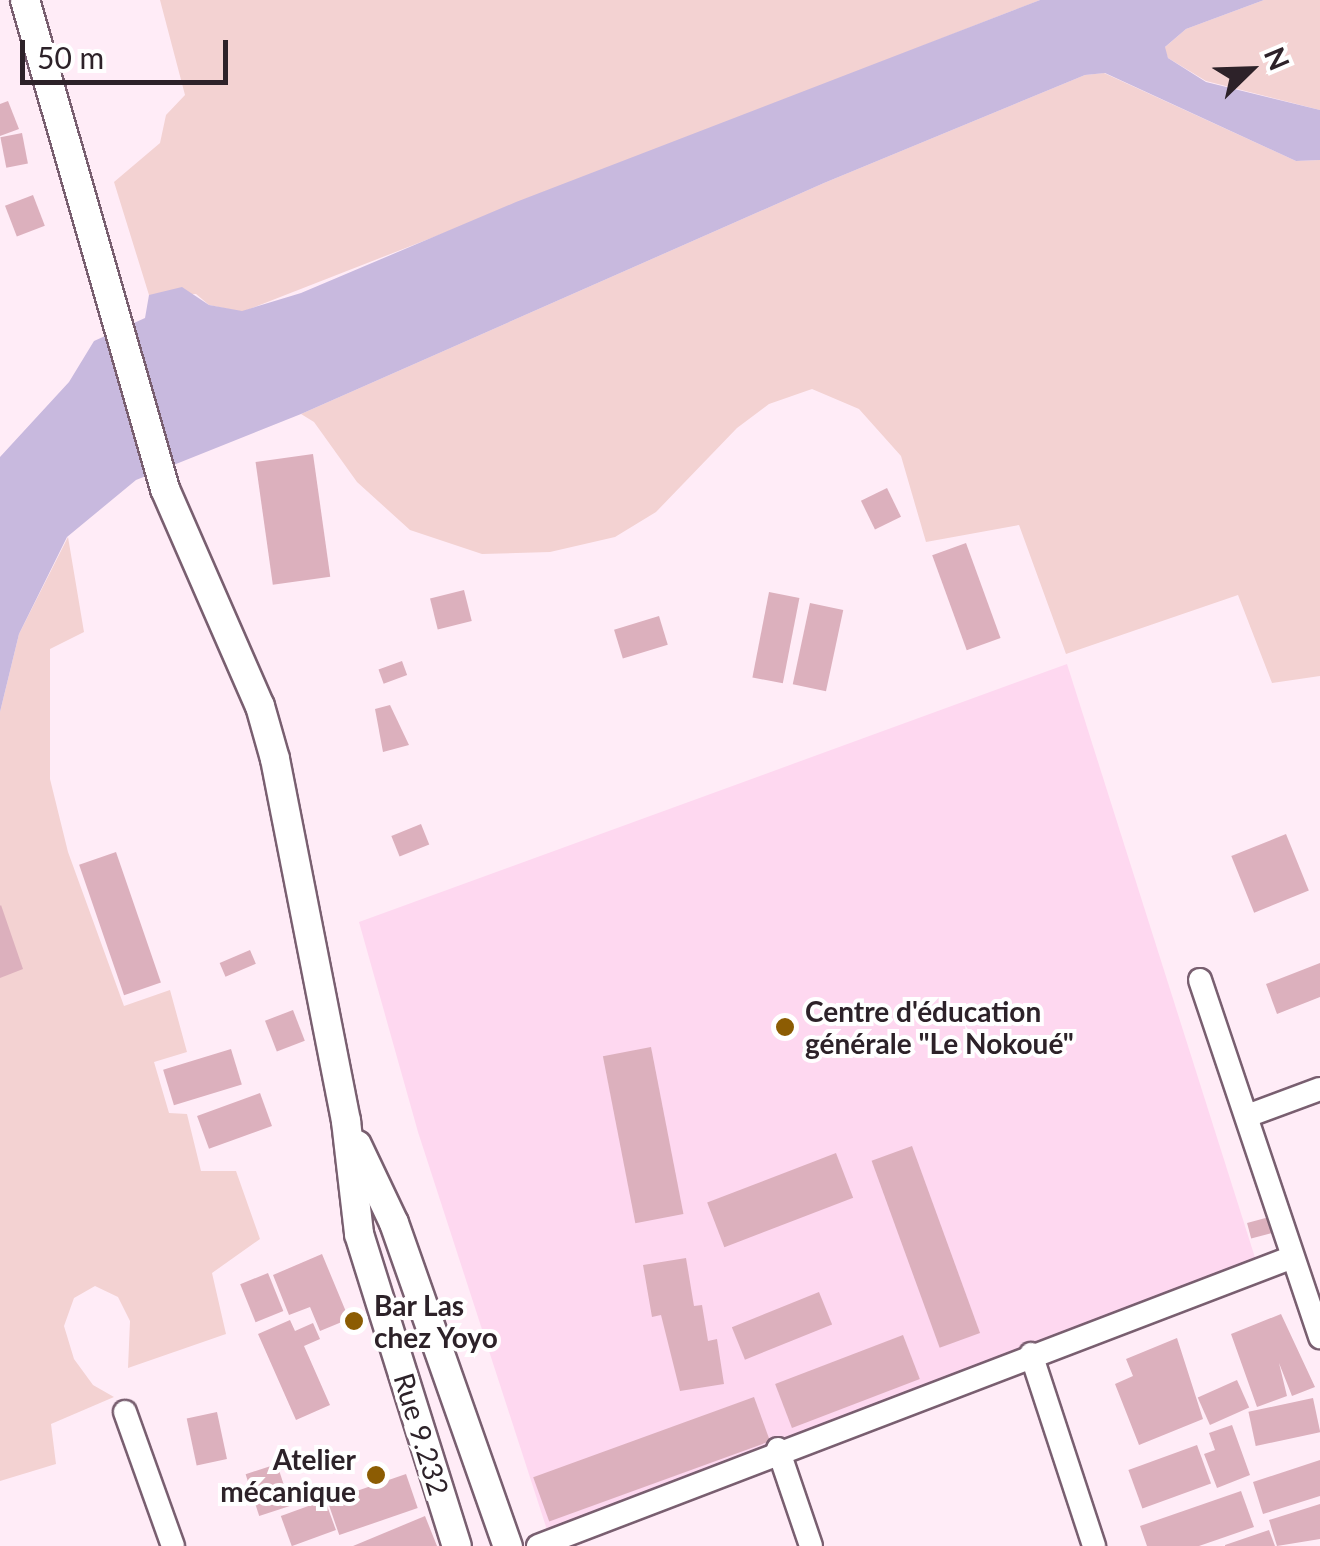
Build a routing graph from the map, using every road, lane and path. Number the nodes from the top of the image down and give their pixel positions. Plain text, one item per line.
1 (25, 0) edge
2 (1200, 980) dead end
3 (1320, 1089) edge
4 (1247, 1116) junction
5 (346, 1121) junction
6 (1294, 1257) junction
7 (1320, 1336) edge
8 (1031, 1354) junction
9 (125, 1412) dead end
10 (778, 1450) junction
11 (174, 1546) edge
12 (457, 1546) edge
13 (508, 1546) edge
14 (538, 1546) edge
15 (811, 1546) edge
16 (1094, 1546) edge

1 - 5 street
2 - 4 street
3 - 4 street
4 - 6 street
5 - 12 street, Rue 9.232
5 - 13 street, Rue 9.232
6 - 7 street
6 - 8 street
8 - 10 street
8 - 16 street
9 - 11 street
10 - 14 street
10 - 15 street

